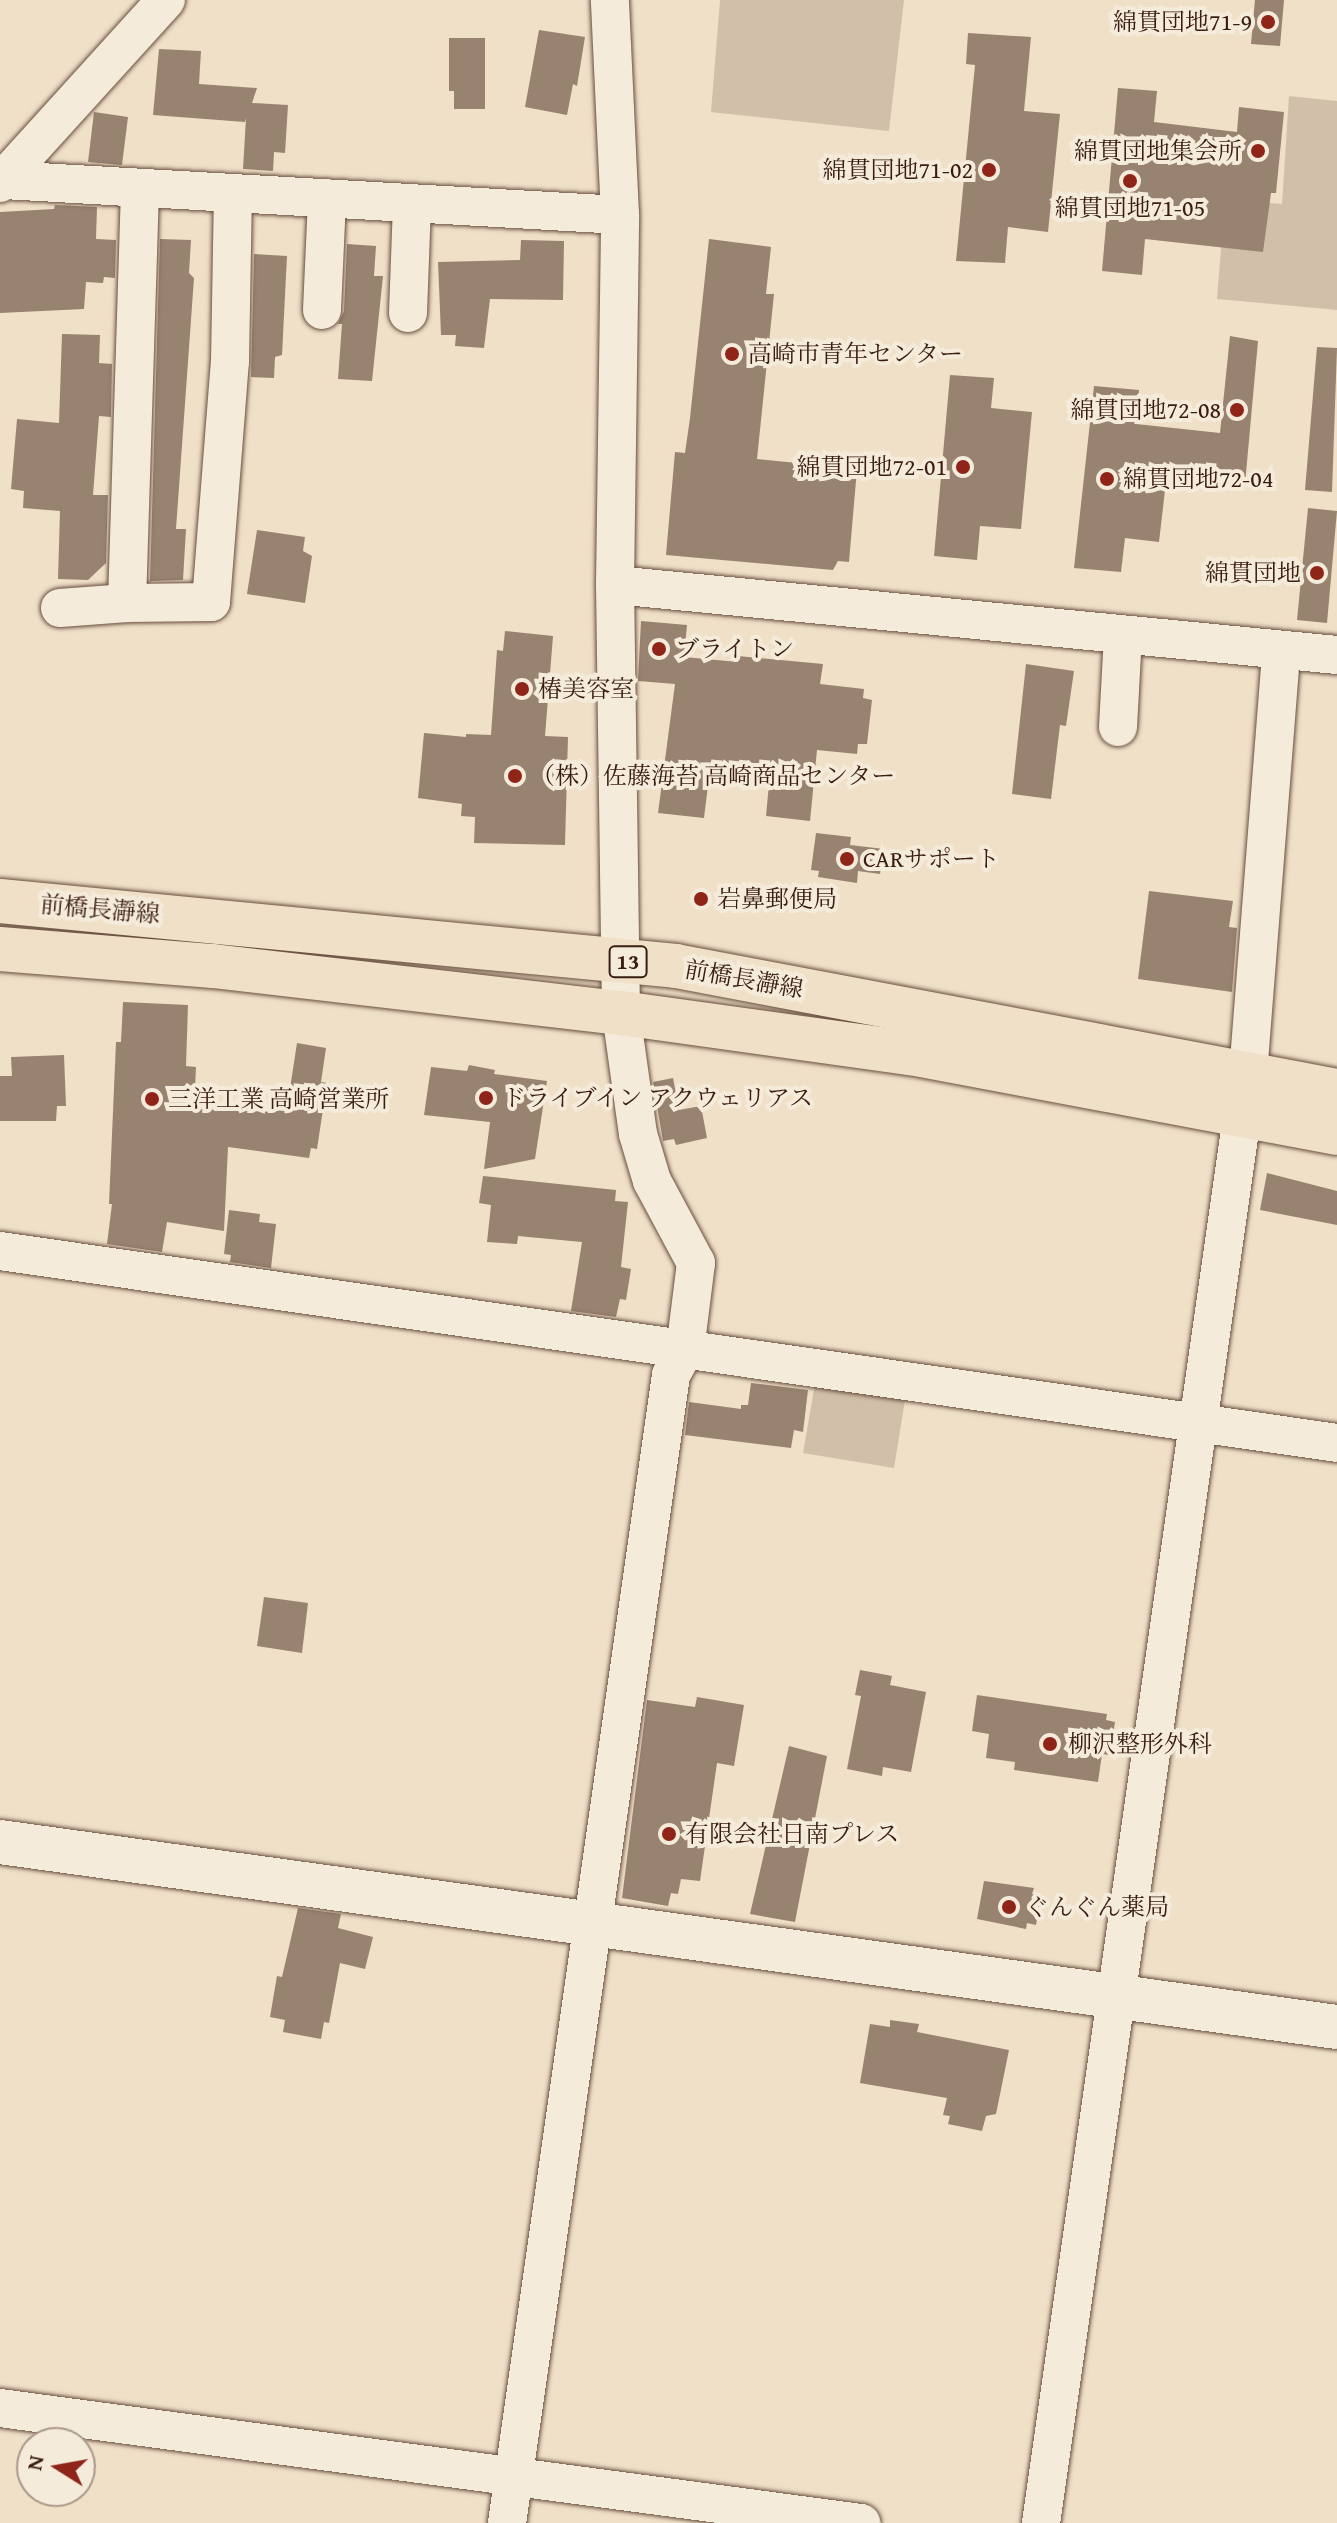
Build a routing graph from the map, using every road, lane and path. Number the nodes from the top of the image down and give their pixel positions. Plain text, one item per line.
1 (166, 0) edge
2 (610, 0) edge
3 (2, 182) edge
4 (140, 188) junction
5 (233, 193) junction
6 (327, 198) junction
7 (412, 203) junction
8 (620, 215) junction
9 (322, 310) dead end
10 (408, 313) dead end
11 (615, 585) junction
12 (127, 603) junction
13 (60, 608) dead end
14 (1123, 635) junction
15 (1281, 650) junction
16 (1337, 655) edge
17 (1118, 727) dead end
18 (0, 901) edge
19 (0, 949) edge
20 (618, 961) junction
21 (621, 1013) junction
22 (1337, 1091) edge
23 (1245, 1095) junction
24 (1337, 1133) edge
25 (0, 1251) edge
26 (685, 1350) junction
27 (1199, 1425) junction
28 (1337, 1443) edge
29 (0, 1842) edge
30 (593, 1926) junction
31 (1116, 1996) junction
32 (1337, 2027) edge
33 (0, 2408) edge
34 (514, 2474) junction
35 (507, 2523) edge
36 (861, 2523) edge
37 (1041, 2523) edge

1 - 3 street
2 - 8 street
3 - 4 street
4 - 5 street
4 - 12 street
5 - 6 street
5 - 12 street
6 - 7 street
6 - 9 street
7 - 8 street
7 - 10 street
8 - 11 street
11 - 14 street
11 - 20 street
12 - 13 street
14 - 15 street
14 - 17 street
15 - 16 street
15 - 23 street
18 - 20 main road, 前橋長瀞線 / 13
19 - 21 main road, 前橋長瀞線 / 13
20 - 21 street
20 - 23 main road, 前橋長瀞線 / 13
21 - 23 main road, 前橋長瀞線 / 13
21 - 26 street
22 - 23 main road, 前橋長瀞線 / 13
23 - 24 main road, 前橋長瀞線 / 13
23 - 27 street
25 - 26 street
26 - 27 street
26 - 30 street
27 - 28 street
27 - 31 street
29 - 30 street
30 - 31 street
30 - 34 street
31 - 32 street
31 - 37 street
33 - 34 street
34 - 35 street
34 - 36 street

